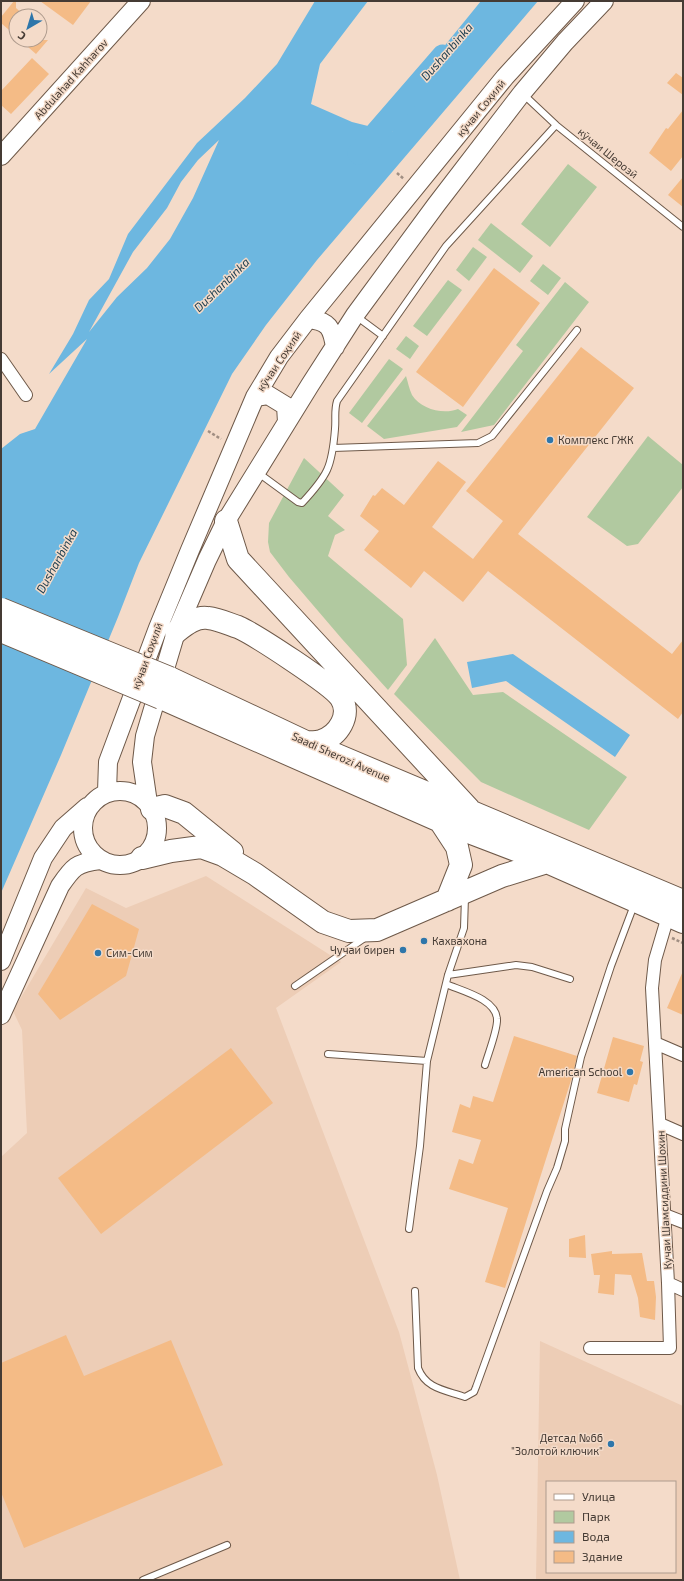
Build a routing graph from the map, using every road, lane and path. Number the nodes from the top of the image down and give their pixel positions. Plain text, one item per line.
1 (141, 1) edge
2 (575, 1) edge
3 (604, 1) edge
4 (522, 93) junction
5 (556, 125) junction
6 (1, 156) edge
7 (683, 228) edge
8 (355, 316) junction
9 (308, 319) junction
10 (577, 330) dead end
11 (383, 336) junction
12 (335, 347) junction
13 (1, 359) edge
14 (26, 395) dead end
15 (255, 397) junction
16 (287, 422) junction
17 (333, 448) junction
18 (256, 472) junction
19 (226, 521) junction
20 (1, 609) edge
21 (1, 631) edge
22 (176, 632) junction
23 (306, 742) junction
24 (107, 792) junction
25 (150, 806) junction
26 (88, 807) junction
27 (474, 814) junction
28 (440, 820) junction
29 (142, 858) junction
30 (100, 860) junction
31 (547, 862) junction
32 (255, 874) junction
33 (456, 897) junction
34 (636, 902) junction
35 (678, 913) edge
36 (377, 930) junction
37 (1, 961) edge
38 (448, 976) junction
39 (570, 979) dead end
40 (446, 984) junction
41 (295, 986) dead end
42 (1, 1015) edge
43 (655, 1043) junction
44 (328, 1054) dead end
45 (683, 1055) edge
46 (427, 1060) junction
47 (485, 1064) dead end
48 (660, 1124) junction
49 (683, 1134) edge
50 (665, 1215) junction
51 (683, 1222) edge
52 (409, 1229) dead end
53 (668, 1283) junction
54 (414, 1290) dead end
55 (683, 1290) edge
56 (590, 1348) dead end
57 (227, 1545) dead end
58 (143, 1580) edge

1 - 6 main road, Abdulahad Kahharov
2 - 9 main road, кӯчаи Соҳилӣ
3 - 4 main road, кӯчаи Соҳилӣ
4 - 5 lane, кӯчаи Шерозӣ
4 - 8 main road, кӯчаи Соҳилӣ
5 - 7 lane, кӯчаи Шерозӣ
5 - 11 lane
8 - 11 lane
8 - 12 main road, кӯчаи Соҳилӣ
9 - 12 main road
9 - 15 main road, кӯчаи Соҳилӣ
10 - 17 lane
11 - 17 lane
12 - 16 main road, кӯчаи Соҳилӣ
13 - 14 street
15 - 16 main road
15 - 24 main road, кӯчаи Соҳилӣ
16 - 18 main road, кӯчаи Соҳилӣ
17 - 18 lane
18 - 19 main road, кӯчаи Соҳилӣ
19 - 22 main road, кӯчаи Соҳилӣ
19 - 27 highway
20 - 23 highway, Saadi Sherozi Avenue, bridge
21 - 28 highway, Saadi Sherozi Avenue, bridge
22 - 23 highway
22 - 25 main road, кӯчаи Соҳилӣ
23 - 27 highway, Saadi Sherozi Avenue
24 - 25 main road
24 - 26 main road
25 - 29 main road
25 - 32 highway
26 - 30 main road
26 - 37 main road
27 - 35 highway, Saadi Sherozi Avenue
28 - 31 highway, Saadi Sherozi Avenue
28 - 33 highway
29 - 30 main road
29 - 32 highway
30 - 42 main road
31 - 33 highway
31 - 34 highway, Saadi Sherozi Avenue
32 - 36 highway
33 - 36 highway
33 - 38 lane
34 - 35 highway, Saadi Sherozi Avenue
34 - 54 lane
35 - 43 street, Кучаи Шамсиддини Шохин
36 - 41 lane
38 - 39 lane
38 - 40 lane
40 - 46 lane
40 - 47 lane
43 - 45 street
43 - 48 street, Кучаи Шамсиддини Шохин
44 - 46 lane
46 - 52 lane
48 - 49 street
48 - 50 street, Кучаи Шамсиддини Шохин
50 - 51 street
50 - 53 street, Кучаи Шамсиддини Шохин
53 - 55 street, Кучаи Шамсиддини Шохин
53 - 56 street
57 - 58 lane

